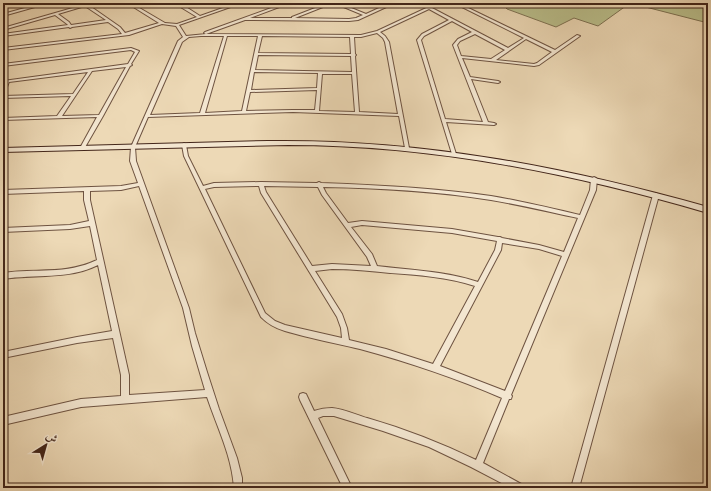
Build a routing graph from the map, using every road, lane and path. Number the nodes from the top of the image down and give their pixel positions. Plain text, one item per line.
1 (47, 3) edge
2 (130, 3) edge
3 (176, 3) edge
4 (196, 3) edge
5 (240, 3) edge
6 (288, 3) edge
7 (331, 3) edge
8 (336, 3) edge
9 (379, 3) edge
10 (393, 3) edge
11 (440, 3) edge
12 (456, 3) edge
13 (85, 4) edge
14 (386, 6) junction
15 (183, 7) junction
16 (429, 8) junction
17 (56, 14) junction
18 (3, 15) edge
19 (366, 15) junction
20 (200, 17) junction
21 (244, 19) junction
22 (290, 20) junction
23 (452, 20) junction
24 (109, 21) junction
25 (26, 23) junction
26 (162, 23) junction
27 (177, 25) junction
28 (70, 27) junction
29 (3, 29) edge
30 (36, 31) junction
31 (378, 32) junction
32 (475, 32) junction
33 (124, 34) junction
34 (3, 35) edge
35 (201, 35) junction
36 (226, 35) junction
37 (260, 36) junction
38 (578, 36) dead end
39 (185, 37) junction
40 (352, 37) junction
41 (526, 38) junction
42 (3, 49) edge
43 (508, 50) junction
44 (555, 52) junction
45 (256, 54) junction
46 (354, 55) junction
47 (460, 57) junction
48 (491, 61) junction
49 (3, 65) edge
50 (130, 65) junction
51 (91, 70) junction
52 (253, 71) junction
53 (320, 72) junction
54 (355, 73) junction
55 (469, 78) junction
56 (5, 82) edge
57 (498, 82) dead end
58 (319, 89) junction
59 (249, 91) junction
60 (3, 92) edge
61 (74, 95) junction
62 (3, 97) edge
63 (244, 112) junction
64 (317, 112) junction
65 (202, 114) junction
66 (357, 114) junction
67 (401, 115) junction
68 (101, 116) junction
69 (147, 116) junction
70 (59, 117) junction
71 (3, 119) edge
72 (444, 120) junction
73 (486, 123) junction
74 (494, 124) dead end
75 (184, 145) junction
76 (133, 146) junction
77 (82, 148) junction
78 (407, 148) junction
79 (3, 150) edge
80 (454, 154) junction
81 (594, 179) junction
82 (140, 184) junction
83 (261, 184) junction
84 (319, 184) junction
85 (201, 188) junction
86 (87, 189) junction
87 (3, 192) edge
88 (656, 195) junction
89 (708, 210) edge
90 (581, 217) junction
91 (92, 223) junction
92 (347, 225) junction
93 (3, 230) edge
94 (500, 239) junction
95 (566, 255) junction
96 (100, 261) junction
97 (310, 269) junction
98 (375, 269) junction
99 (3, 276) edge
100 (479, 285) junction
101 (116, 334) junction
102 (346, 342) junction
103 (3, 355) edge
104 (435, 367) junction
105 (210, 393) junction
106 (508, 396) junction
107 (303, 398) dead end
108 (126, 399) junction
109 (312, 416) junction
110 (3, 421) edge
111 (478, 465) junction
112 (238, 488) edge
113 (348, 488) edge
114 (520, 488) edge
115 (575, 488) edge

1 - 18 street
2 - 26 street
3 - 15 street
4 - 15 street
5 - 20 street
6 - 21 street
7 - 22 street
8 - 19 street
9 - 14 street
10 - 14 street
11 - 16 street
12 - 41 street
13 - 17 street
13 - 24 street
14 - 19 street
15 - 20 street
16 - 23 street
16 - 31 street
17 - 25 street
17 - 28 street
19 - 22 street
20 - 27 street
21 - 22 street
21 - 35 street
23 - 32 street
23 - 72 street
24 - 28 street
24 - 33 street
25 - 29 street
25 - 30 street
26 - 27 street
26 - 33 street
27 - 39 street
28 - 30 street
30 - 34 street
31 - 40 street
31 - 67 street
32 - 43 street
32 - 47 street
33 - 42 street
35 - 36 street
35 - 39 street
36 - 37 street
36 - 65 street
37 - 40 street
37 - 45 street
38 - 44 street
39 - 69 street
40 - 46 street
41 - 43 street
41 - 44 street
43 - 48 street
44 - 48 street
45 - 46 street
45 - 52 street
46 - 54 street
47 - 48 street
47 - 55 street
49 - 50 street
50 - 51 street
50 - 68 street
51 - 56 street
51 - 61 street
52 - 53 street
52 - 59 street
53 - 54 street
53 - 58 street
54 - 66 street
55 - 57 street
55 - 73 street
56 - 60 street
58 - 59 street
58 - 64 street
59 - 63 street
61 - 62 street
61 - 70 street
63 - 64 street
63 - 65 street
64 - 66 street
65 - 69 street
66 - 67 street
67 - 78 street
68 - 70 street
68 - 77 street
69 - 76 street
70 - 71 street
72 - 73 street
72 - 80 street
73 - 74 street
75 - 76 street
75 - 78 street
75 - 85 street
76 - 77 street
76 - 82 street
77 - 79 street
78 - 80 street
80 - 81 street
81 - 88 street
81 - 90 street
82 - 86 street
82 - 105 street
83 - 84 street
83 - 85 street
83 - 97 street
84 - 90 street
84 - 92 street
85 - 102 street
86 - 87 street
86 - 91 street
88 - 89 street
88 - 115 street
90 - 95 street
91 - 93 street
91 - 96 street
92 - 94 street
92 - 98 street
94 - 95 street
94 - 100 street
95 - 106 street
96 - 99 street
96 - 101 street
97 - 98 street
97 - 102 street
98 - 100 street
100 - 104 street
101 - 103 street
101 - 108 street
102 - 104 street
104 - 106 street
105 - 108 street
105 - 112 street
106 - 111 street
107 - 109 street
108 - 110 street
109 - 111 street
109 - 113 street
111 - 114 street

